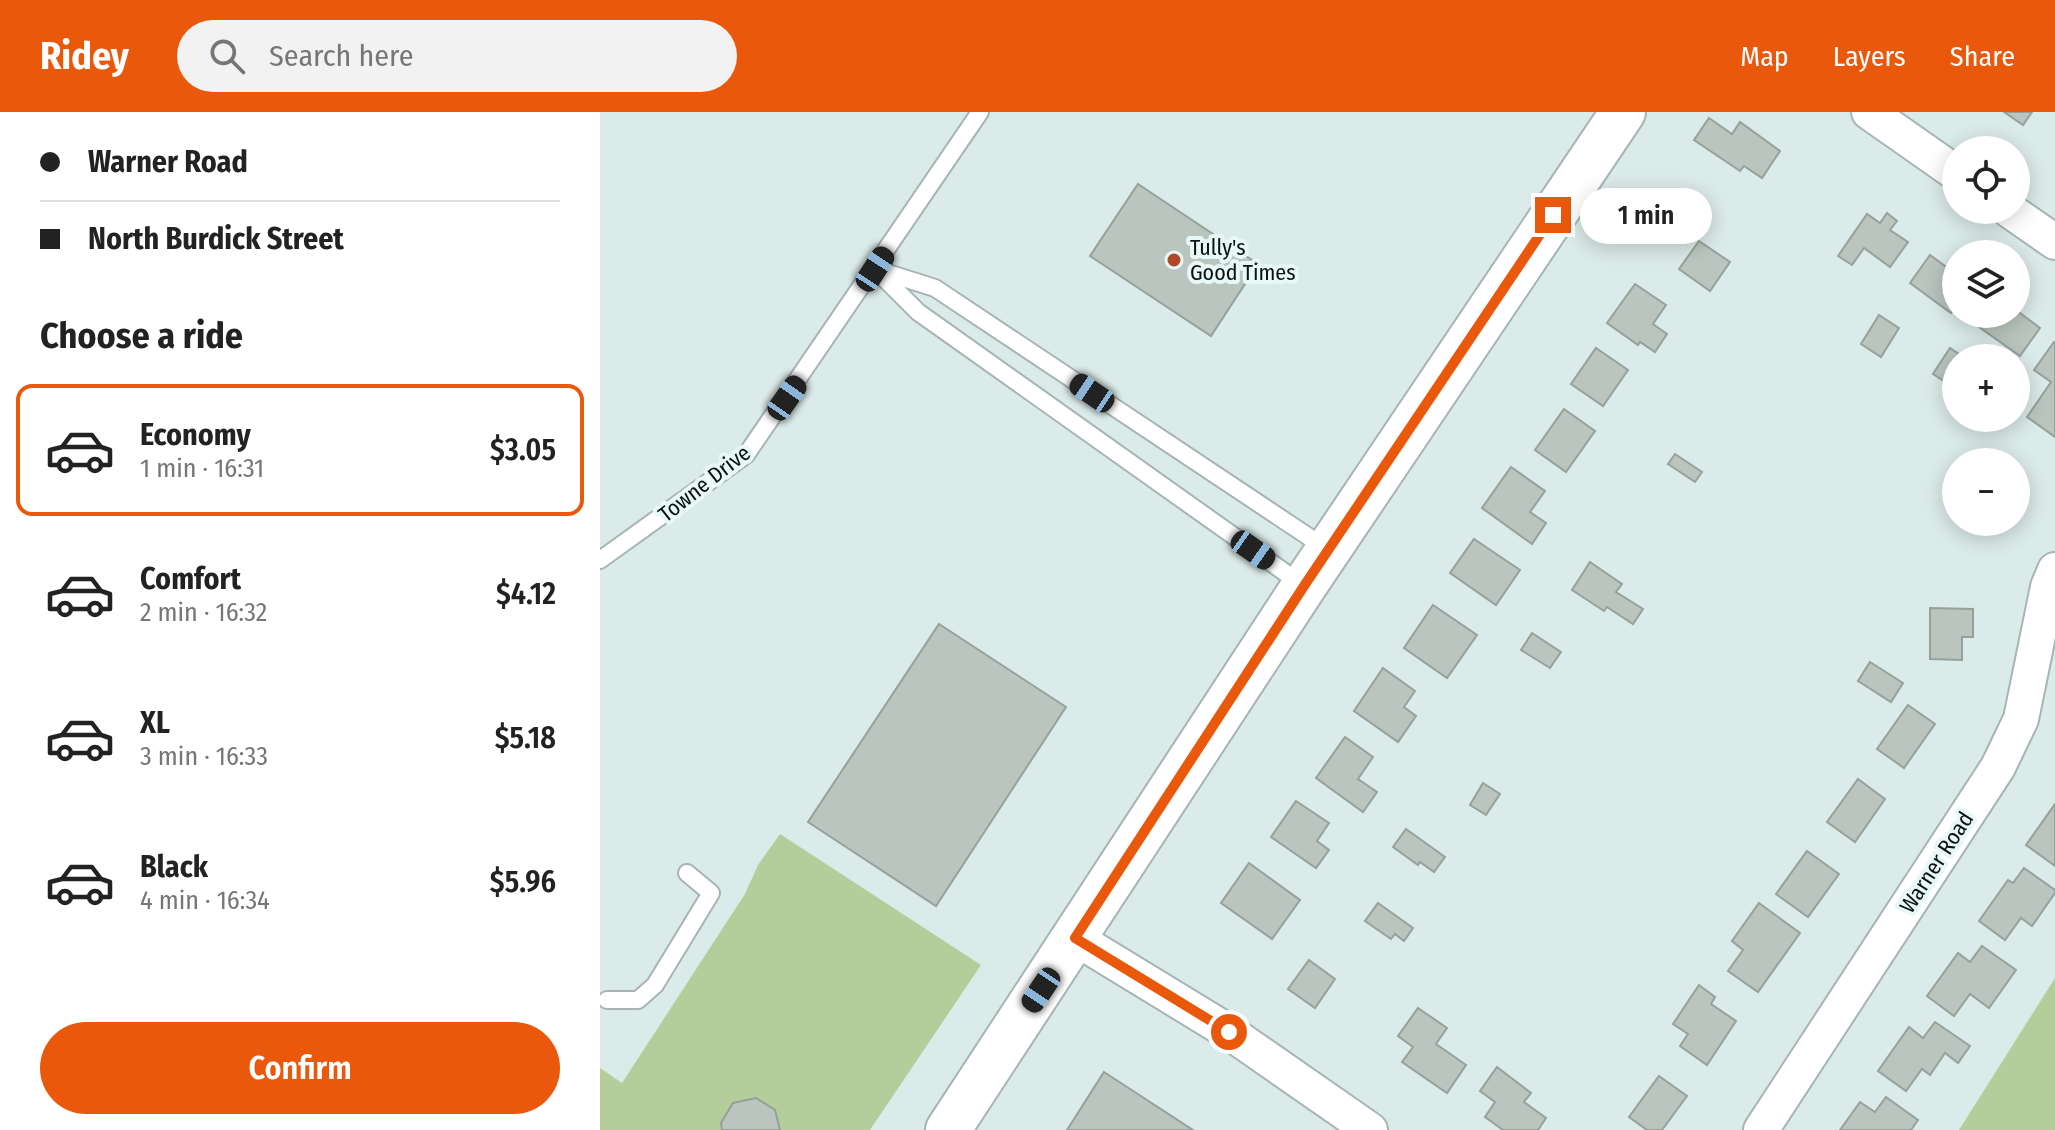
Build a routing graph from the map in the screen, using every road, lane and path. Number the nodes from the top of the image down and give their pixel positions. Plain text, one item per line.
1 (980, 112) edge
2 (1623, 112) edge
3 (1869, 112) edge
4 (1942, 163) edge
5 (2029, 224) edge
6 (2055, 242) edge
7 (875, 269) junction
8 (1329, 550) junction
9 (600, 560) edge
10 (2055, 570) edge
11 (1304, 586) junction
12 (687, 873) dead end
13 (1075, 938) junction
14 (607, 1000) dead end
15 (948, 1130) edge
16 (1370, 1130) edge
17 (1761, 1130) edge

1 - 7 lane, Towne Drive
2 - 8 street
3 - 4 street
5 - 6 street
7 - 8 lane
7 - 9 lane, Towne Drive
7 - 11 lane
8 - 11 street
10 - 17 street, Warner Road
11 - 13 street
12 - 14 lane
13 - 15 street
13 - 16 street

